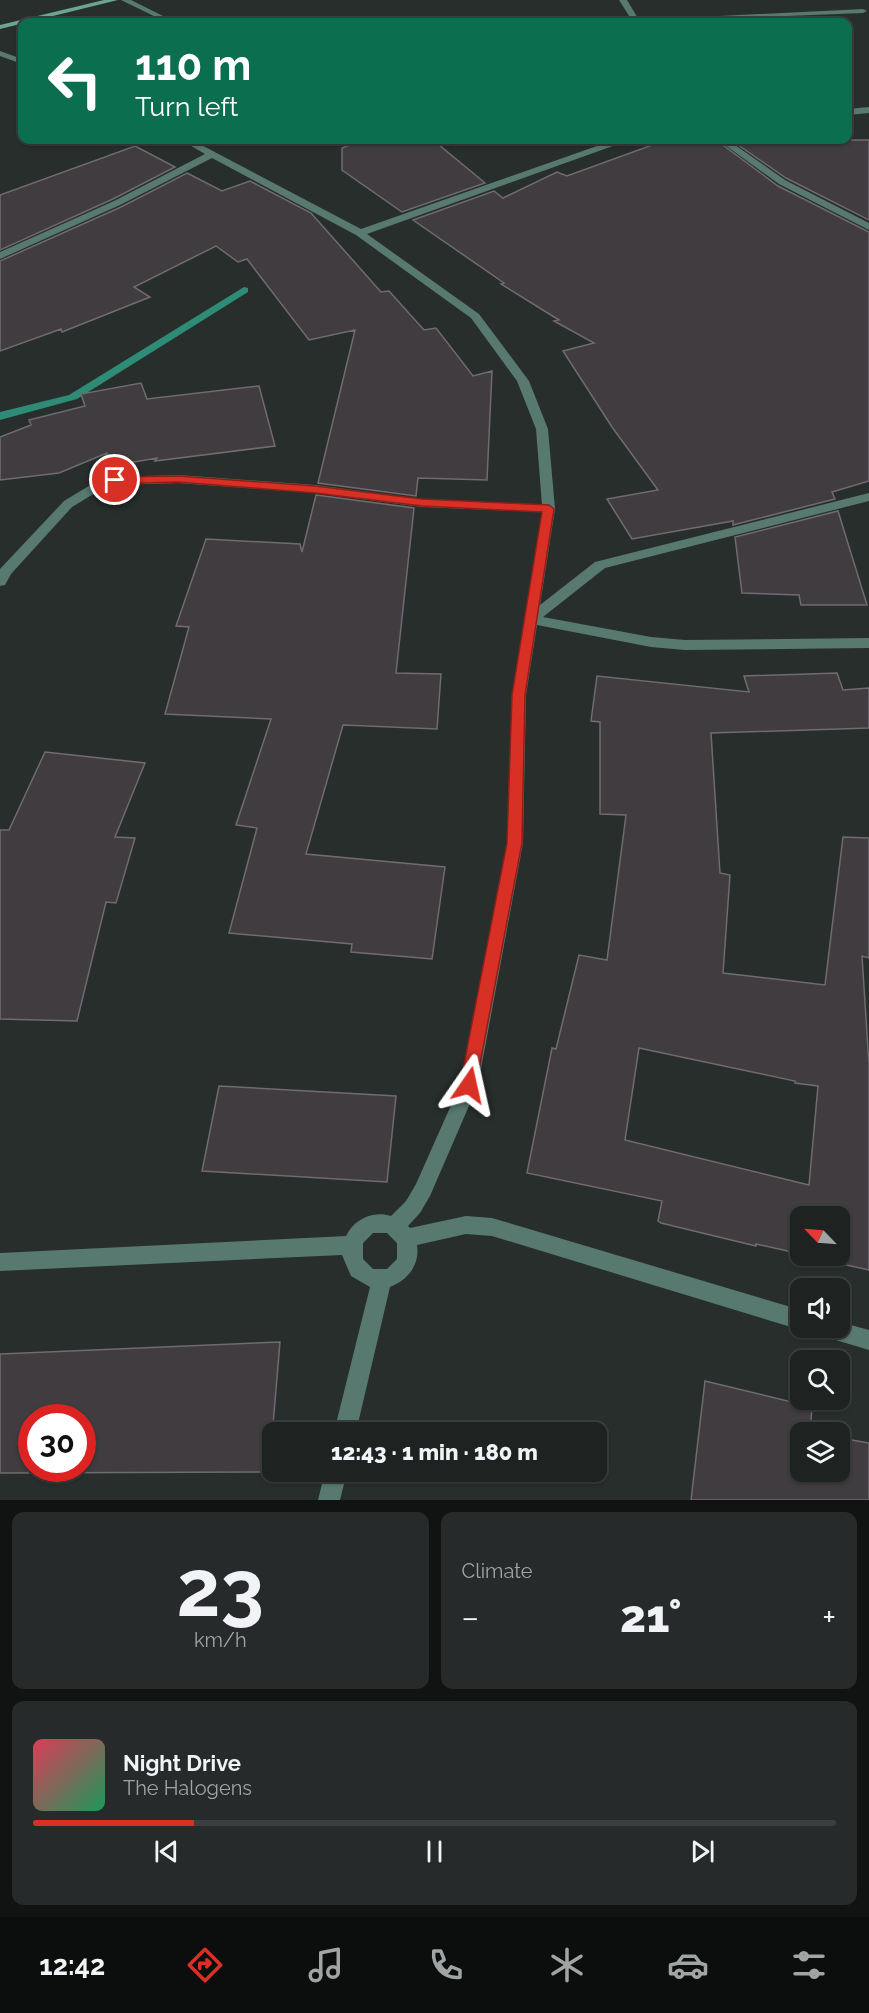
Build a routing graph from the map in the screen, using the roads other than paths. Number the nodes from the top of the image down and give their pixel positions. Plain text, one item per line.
1 (114, 0) edge
2 (125, 0) edge
3 (623, 0) edge
4 (863, 12) dead end
5 (38, 18) edge
6 (163, 18) edge
7 (634, 18) edge
8 (727, 18) edge
9 (18, 23) edge
10 (0, 27) edge
11 (0, 53) edge
12 (18, 60) edge
13 (869, 110) edge
14 (852, 112) edge
15 (196, 144) edge
16 (610, 144) edge
17 (729, 144) edge
18 (212, 154) junction
19 (869, 227) edge
20 (360, 233) junction
21 (0, 255) edge
22 (869, 497) edge
23 (549, 509) junction
24 (0, 582) edge
25 (531, 619) junction
26 (869, 643) edge
27 (400, 1232) junction
28 (352, 1245) junction
29 (0, 1262) edge
30 (382, 1278) junction
31 (790, 1317) edge
32 (850, 1335) edge
33 (869, 1340) edge
34 (347, 1422) edge
35 (334, 1482) edge
36 (329, 1500) edge

1 - 5 street
2 - 6 street
3 - 7 street
4 - 8 street
9 - 10 street
11 - 12 street
13 - 14 street
15 - 18 street
16 - 20 street
17 - 19 street
18 - 20 street
18 - 21 street
20 - 23 street
22 - 25 street
23 - 24 street
23 - 25 street
25 - 26 street
25 - 27 street
27 - 28 street
27 - 30 street
27 - 31 street
28 - 29 street
28 - 30 street
30 - 34 street
32 - 33 street
35 - 36 street

